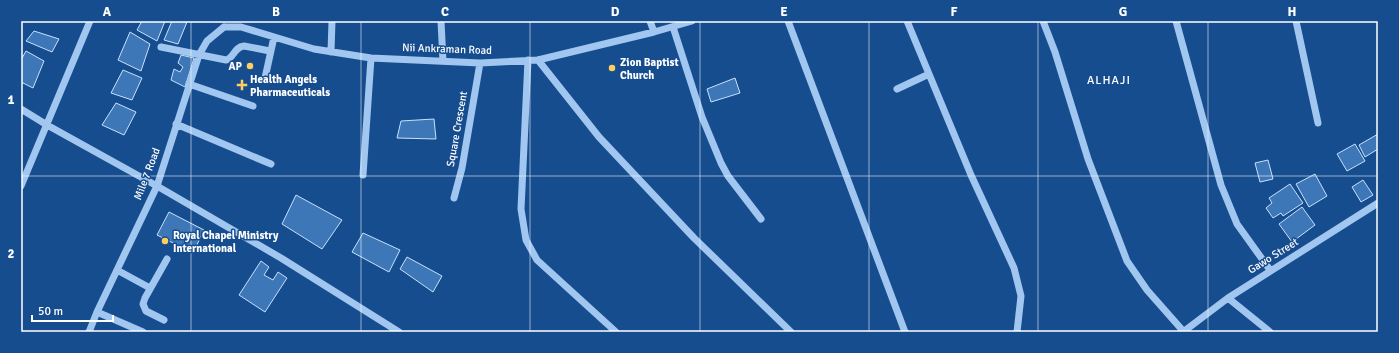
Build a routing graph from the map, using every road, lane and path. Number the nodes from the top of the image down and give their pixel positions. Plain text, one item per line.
1 (90, 21) edge
2 (332, 21) edge
3 (441, 21) edge
4 (650, 21) edge
5 (692, 21) edge
6 (788, 21) edge
7 (907, 21) edge
8 (1043, 21) edge
9 (1176, 21) edge
10 (1296, 21) edge
11 (223, 24) edge
12 (673, 26) junction
13 (654, 32) junction
14 (274, 37) junction
15 (161, 47) dead end
16 (270, 52) junction
17 (331, 52) junction
18 (199, 54) junction
19 (371, 58) junction
20 (528, 60) junction
21 (538, 60) junction
22 (443, 61) junction
23 (480, 63) junction
24 (929, 74) junction
25 (265, 78) dead end
26 (189, 84) junction
27 (897, 89) dead end
28 (253, 106) dead end
29 (21, 109) edge
30 (1318, 123) dead end
31 (176, 124) junction
32 (47, 125) junction
33 (271, 164) dead end
34 (363, 175) dead end
35 (21, 186) edge
36 (156, 186) junction
37 (454, 198) dead end
38 (1378, 203) edge
39 (760, 219) dead end
40 (167, 259) dead end
41 (117, 270) junction
42 (1270, 270) junction
43 (150, 288) junction
44 (1228, 298) junction
45 (97, 312) junction
46 (164, 320) dead end
47 (89, 332) edge
48 (143, 332) edge
49 (399, 332) edge
50 (616, 332) edge
51 (791, 332) edge
52 (905, 332) edge
53 (1016, 332) edge
54 (1184, 332) edge
55 (1270, 332) edge

1 - 32 street
2 - 17 street
3 - 22 street
4 - 13 street
5 - 12 street, Nii Ankraman Road
6 - 52 street
7 - 24 street
8 - 54 street
9 - 42 street
10 - 30 street
11 - 14 street, Nii Ankraman Road
11 - 18 street, Mile 7 Road
12 - 13 street, Nii Ankraman Road
12 - 39 street
13 - 21 street, Nii Ankraman Road
14 - 16 street
14 - 17 street, Nii Ankraman Road
15 - 18 street
16 - 18 street
16 - 25 street
17 - 19 street, Nii Ankraman Road
18 - 26 street, Mile 7 Road
19 - 22 street, Nii Ankraman Road
19 - 34 street
20 - 21 street, Nii Ankraman Road
20 - 23 street, Nii Ankraman Road
20 - 50 street
21 - 51 street
22 - 23 street, Nii Ankraman Road
23 - 37 street, Square Crescent
24 - 27 street
24 - 53 street
26 - 28 street
26 - 31 street, Mile 7 Road
29 - 32 street
31 - 33 street
31 - 36 street, Mile 7 Road
32 - 35 street
32 - 36 street
36 - 41 street, Mile 7 Road
36 - 49 street
38 - 42 street, Gawo Street
40 - 43 street
41 - 43 street
41 - 45 street, Mile 7 Road
42 - 44 street, Gawo Street
43 - 46 street
44 - 54 street, Gawo Street
44 - 55 street
45 - 47 street, Mile 7 Road
45 - 48 street

